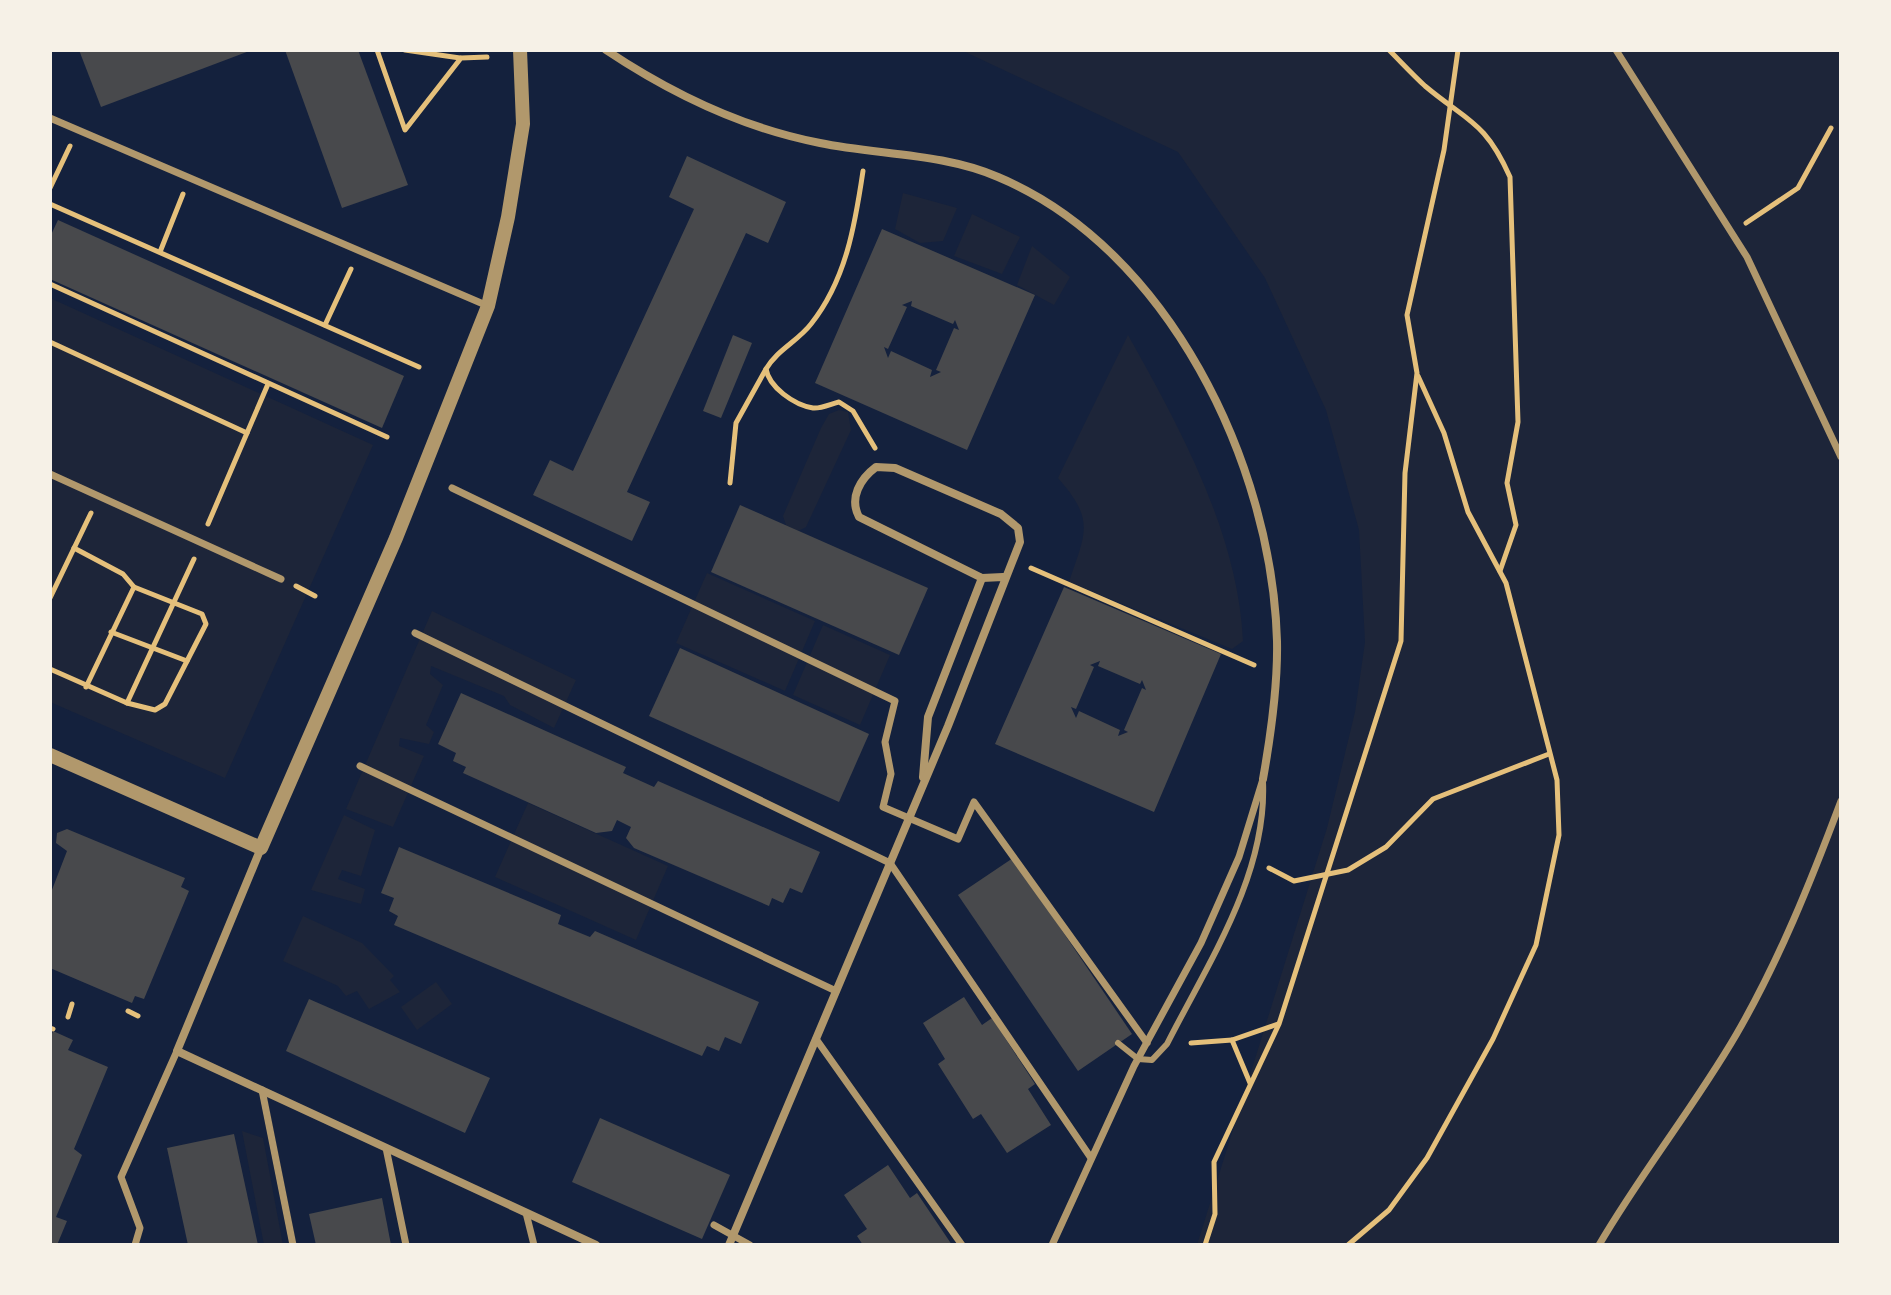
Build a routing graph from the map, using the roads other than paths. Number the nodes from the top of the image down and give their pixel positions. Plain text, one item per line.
1 (520, 50) edge
2 (606, 50) edge
3 (1616, 50) edge
4 (50, 118) edge
5 (488, 306) junction
6 (1841, 457) edge
7 (50, 474) edge
8 (452, 488) dead end
9 (1003, 577) junction
10 (982, 578) junction
11 (281, 579) dead end
12 (415, 633) dead end
13 (50, 755) edge
14 (360, 766) dead end
15 (1263, 779) junction
16 (923, 786) junction
17 (1841, 801) edge
18 (909, 817) junction
19 (261, 848) junction
20 (890, 863) junction
21 (836, 991) junction
22 (816, 1039) junction
23 (1118, 1043) dead end
24 (1147, 1043) junction
25 (177, 1051) junction
26 (1138, 1059) junction
27 (262, 1090) junction
28 (386, 1148) junction
29 (1091, 1158) junction
30 (526, 1213) junction
31 (714, 1225) dead end
32 (733, 1235) junction
33 (135, 1245) edge
34 (293, 1245) edge
35 (406, 1245) edge
36 (534, 1245) edge
37 (596, 1245) edge
38 (729, 1245) edge
39 (750, 1245) edge
40 (962, 1245) edge
41 (1052, 1245) edge
42 (1599, 1245) edge

1 - 5 street
2 - 15 street
3 - 6 street
4 - 5 street
5 - 19 street
7 - 11 street
8 - 18 street
9 - 10 street
9 - 10 street
9 - 16 street
10 - 16 street
12 - 20 street
13 - 19 street
14 - 21 street
15 - 24 street
15 - 26 lane
16 - 18 street
17 - 42 street
18 - 20 street
18 - 24 street
19 - 25 street
20 - 21 street
20 - 29 street
21 - 22 street
22 - 32 street
22 - 40 street
23 - 26 lane
24 - 26 street
25 - 27 street
25 - 33 street
26 - 29 street
27 - 28 street
27 - 34 street
28 - 30 street
28 - 35 street
29 - 41 street
30 - 36 street
30 - 37 street
31 - 32 street
32 - 38 street
32 - 39 street

